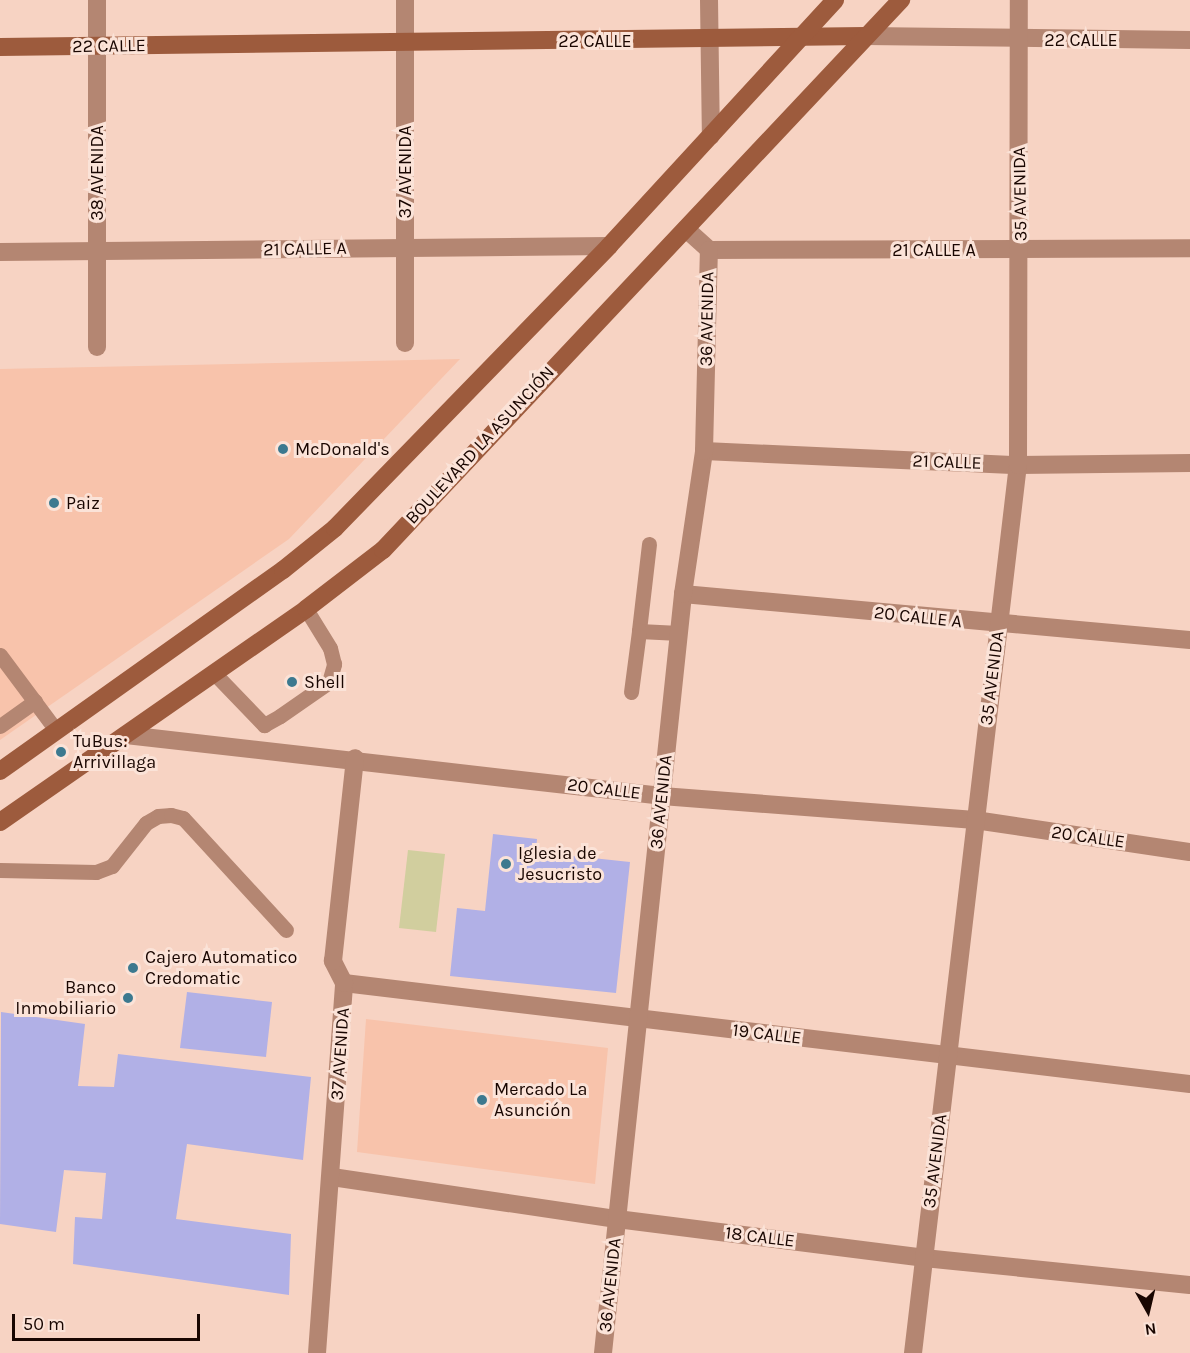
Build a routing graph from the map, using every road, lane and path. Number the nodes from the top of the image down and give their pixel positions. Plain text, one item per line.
1 (97, 0) edge
2 (405, 0) edge
3 (710, 0) edge
4 (836, 0) edge
5 (901, 0) edge
6 (1019, 0) edge
7 (801, 35) junction
8 (866, 36) junction
9 (709, 40) junction
10 (1019, 40) junction
11 (1190, 40) edge
12 (405, 43) junction
13 (97, 46) junction
14 (0, 47) edge
15 (711, 136) junction
16 (686, 229) junction
17 (609, 246) junction
18 (405, 248) junction
19 (1190, 248) edge
20 (1021, 249) junction
21 (709, 250) junction
22 (97, 251) junction
23 (0, 252) edge
24 (405, 343) dead end
25 (97, 347) dead end
26 (704, 451) junction
27 (1190, 462) edge
28 (1018, 465) junction
29 (650, 544) dead end
30 (683, 594) junction
31 (306, 609) junction
32 (999, 625) junction
33 (639, 631) junction
34 (679, 633) junction
35 (1190, 640) edge
36 (0, 655) edge
37 (213, 672) junction
38 (631, 692) dead end
39 (35, 701) junction
40 (264, 725) junction
41 (0, 726) edge
42 (56, 730) junction
43 (126, 735) junction
44 (259, 748) junction
45 (355, 758) junction
46 (0, 771) edge
47 (662, 796) junction
48 (975, 820) junction
49 (0, 822) edge
50 (1190, 852) edge
51 (0, 870) edge
52 (286, 930) dead end
53 (344, 983) junction
54 (641, 1019) junction
55 (948, 1056) junction
56 (1190, 1084) edge
57 (332, 1177) junction
58 (616, 1219) junction
59 (924, 1258) junction
60 (1190, 1285) edge
61 (317, 1353) edge
62 (603, 1353) edge
63 (913, 1353) edge

1 - 13 street, 38 AVENIDA
2 - 12 street, 37 AVENIDA
3 - 9 street
4 - 7 main road
5 - 8 main road, BOULEVARD LA ASUNCIÓN
6 - 10 street, 35 AVENIDA
7 - 8 main road, 22 CALLE
7 - 9 main road, 22 CALLE
7 - 15 main road
8 - 10 street, 22 CALLE
8 - 16 main road, BOULEVARD LA ASUNCIÓN
9 - 12 main road, 22 CALLE
9 - 15 street
10 - 11 street, 22 CALLE
10 - 20 street, 35 AVENIDA
12 - 13 main road, 22 CALLE
12 - 18 street, 37 AVENIDA
13 - 14 main road, 22 CALLE
13 - 22 street, 38 AVENIDA
15 - 17 main road
16 - 21 street
16 - 31 main road, BOULEVARD LA ASUNCIÓN
17 - 18 street, 21 CALLE A
17 - 42 main road
18 - 22 street, 21 CALLE A
18 - 24 street, 37 AVENIDA
19 - 20 street, 21 CALLE A
20 - 21 street, 21 CALLE A
20 - 28 street, 35 AVENIDA
21 - 26 street, 36 AVENIDA
22 - 23 street, 21 CALLE A
22 - 25 street, 38 AVENIDA
26 - 28 street, 21 CALLE
26 - 30 street, 36 AVENIDA
27 - 28 street, 21 CALLE
28 - 32 street, 35 AVENIDA
29 - 33 lane
30 - 32 street, 20 CALLE A
30 - 34 street, 36 AVENIDA
31 - 37 main road, BOULEVARD LA ASUNCIÓN
31 - 40 lane
32 - 35 street, 20 CALLE A
32 - 48 street, 35 AVENIDA
33 - 34 lane
33 - 38 lane
34 - 47 street, 36 AVENIDA
36 - 39 lane
37 - 40 lane
37 - 43 main road, BOULEVARD LA ASUNCIÓN
39 - 41 lane
39 - 42 lane
40 - 44 lane
42 - 46 main road
43 - 44 street, 20 CALLE
43 - 49 main road, BOULEVARD LA ASUNCIÓN
44 - 45 street, 20 CALLE
45 - 47 street, 20 CALLE
45 - 53 street, 37 AVENIDA
47 - 48 street, 20 CALLE
47 - 54 street, 36 AVENIDA
48 - 50 street, 20 CALLE
48 - 55 street, 35 AVENIDA
51 - 52 lane
53 - 54 street, 19 CALLE
53 - 57 street, 37 AVENIDA
54 - 55 street, 19 CALLE
54 - 58 street, 36 AVENIDA
55 - 56 street, 19 CALLE
55 - 59 street, 35 AVENIDA
57 - 58 street, 18 CALLE
57 - 61 street, 37 AVENIDA
58 - 59 street, 18 CALLE
58 - 62 street, 36 AVENIDA
59 - 60 street, 18 CALLE
59 - 63 street, 35 AVENIDA

